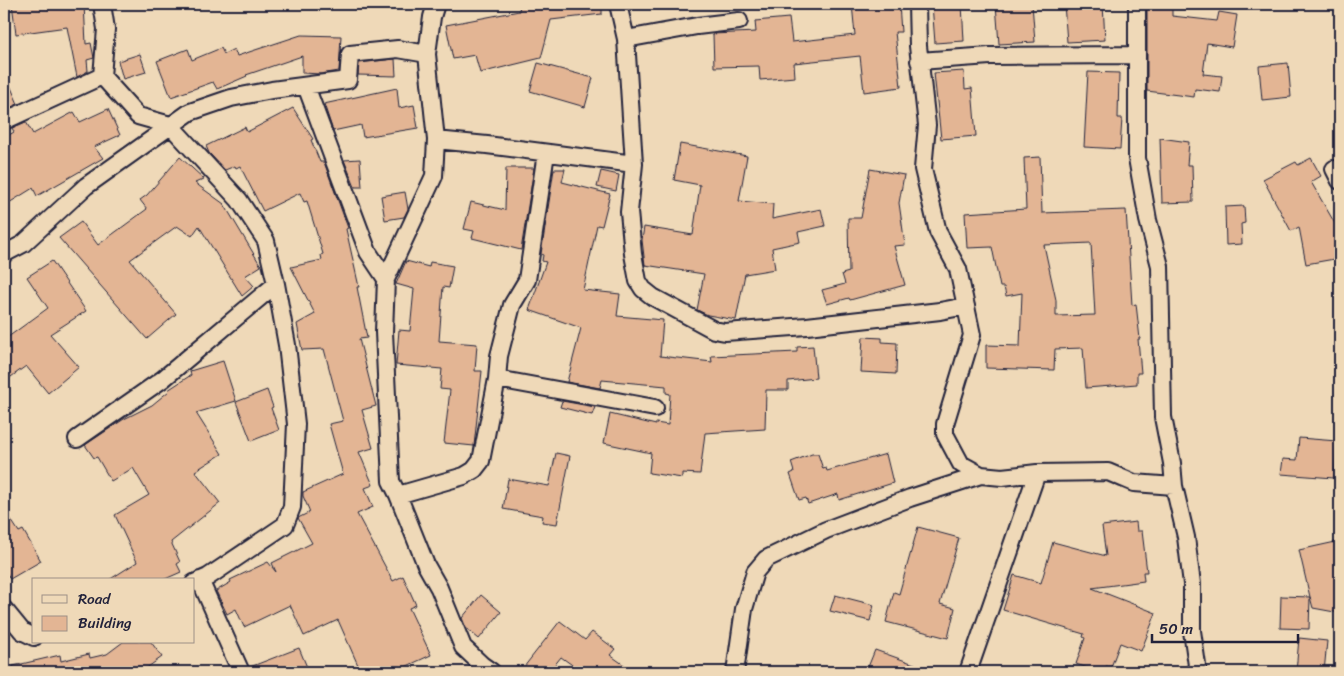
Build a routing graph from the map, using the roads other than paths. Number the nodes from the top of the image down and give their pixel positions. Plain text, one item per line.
1 (102, 4) edge
2 (436, 4) edge
3 (618, 4) edge
4 (916, 4) edge
5 (1137, 4) edge
6 (739, 20) dead end
7 (626, 39) junction
8 (427, 54) junction
9 (1137, 55) junction
10 (920, 61) junction
11 (102, 76) junction
12 (306, 86) junction
13 (4, 121) edge
14 (170, 125) junction
15 (436, 140) junction
16 (546, 153) junction
17 (634, 164) junction
18 (4, 254) edge
19 (386, 279) junction
20 (276, 284) junction
21 (966, 306) junction
22 (497, 379) junction
23 (655, 408) dead end
24 (77, 439) dead end
25 (1037, 473) junction
26 (981, 475) junction
27 (1174, 486) junction
28 (398, 495) junction
29 (197, 581) edge
30 (4, 609) edge
31 (32, 637) edge
32 (241, 672) edge
33 (492, 672) edge
34 (735, 672) edge
35 (968, 672) edge
36 (1198, 672) edge

1 - 11 street
2 - 8 street
3 - 7 street
4 - 10 street
5 - 9 street
6 - 7 street
7 - 17 street
8 - 12 street
8 - 15 street
9 - 10 street
9 - 27 street
10 - 21 street
11 - 13 street
11 - 14 street
12 - 14 street
12 - 19 street
14 - 18 street
14 - 20 street
15 - 16 street
15 - 19 street
16 - 17 street
16 - 22 street
17 - 21 street
19 - 28 street
20 - 24 street
20 - 29 street
21 - 26 street
22 - 23 street
22 - 28 street
25 - 26 street
25 - 27 street
25 - 35 street
26 - 34 street
27 - 36 street
28 - 33 street
29 - 32 street
30 - 31 street

